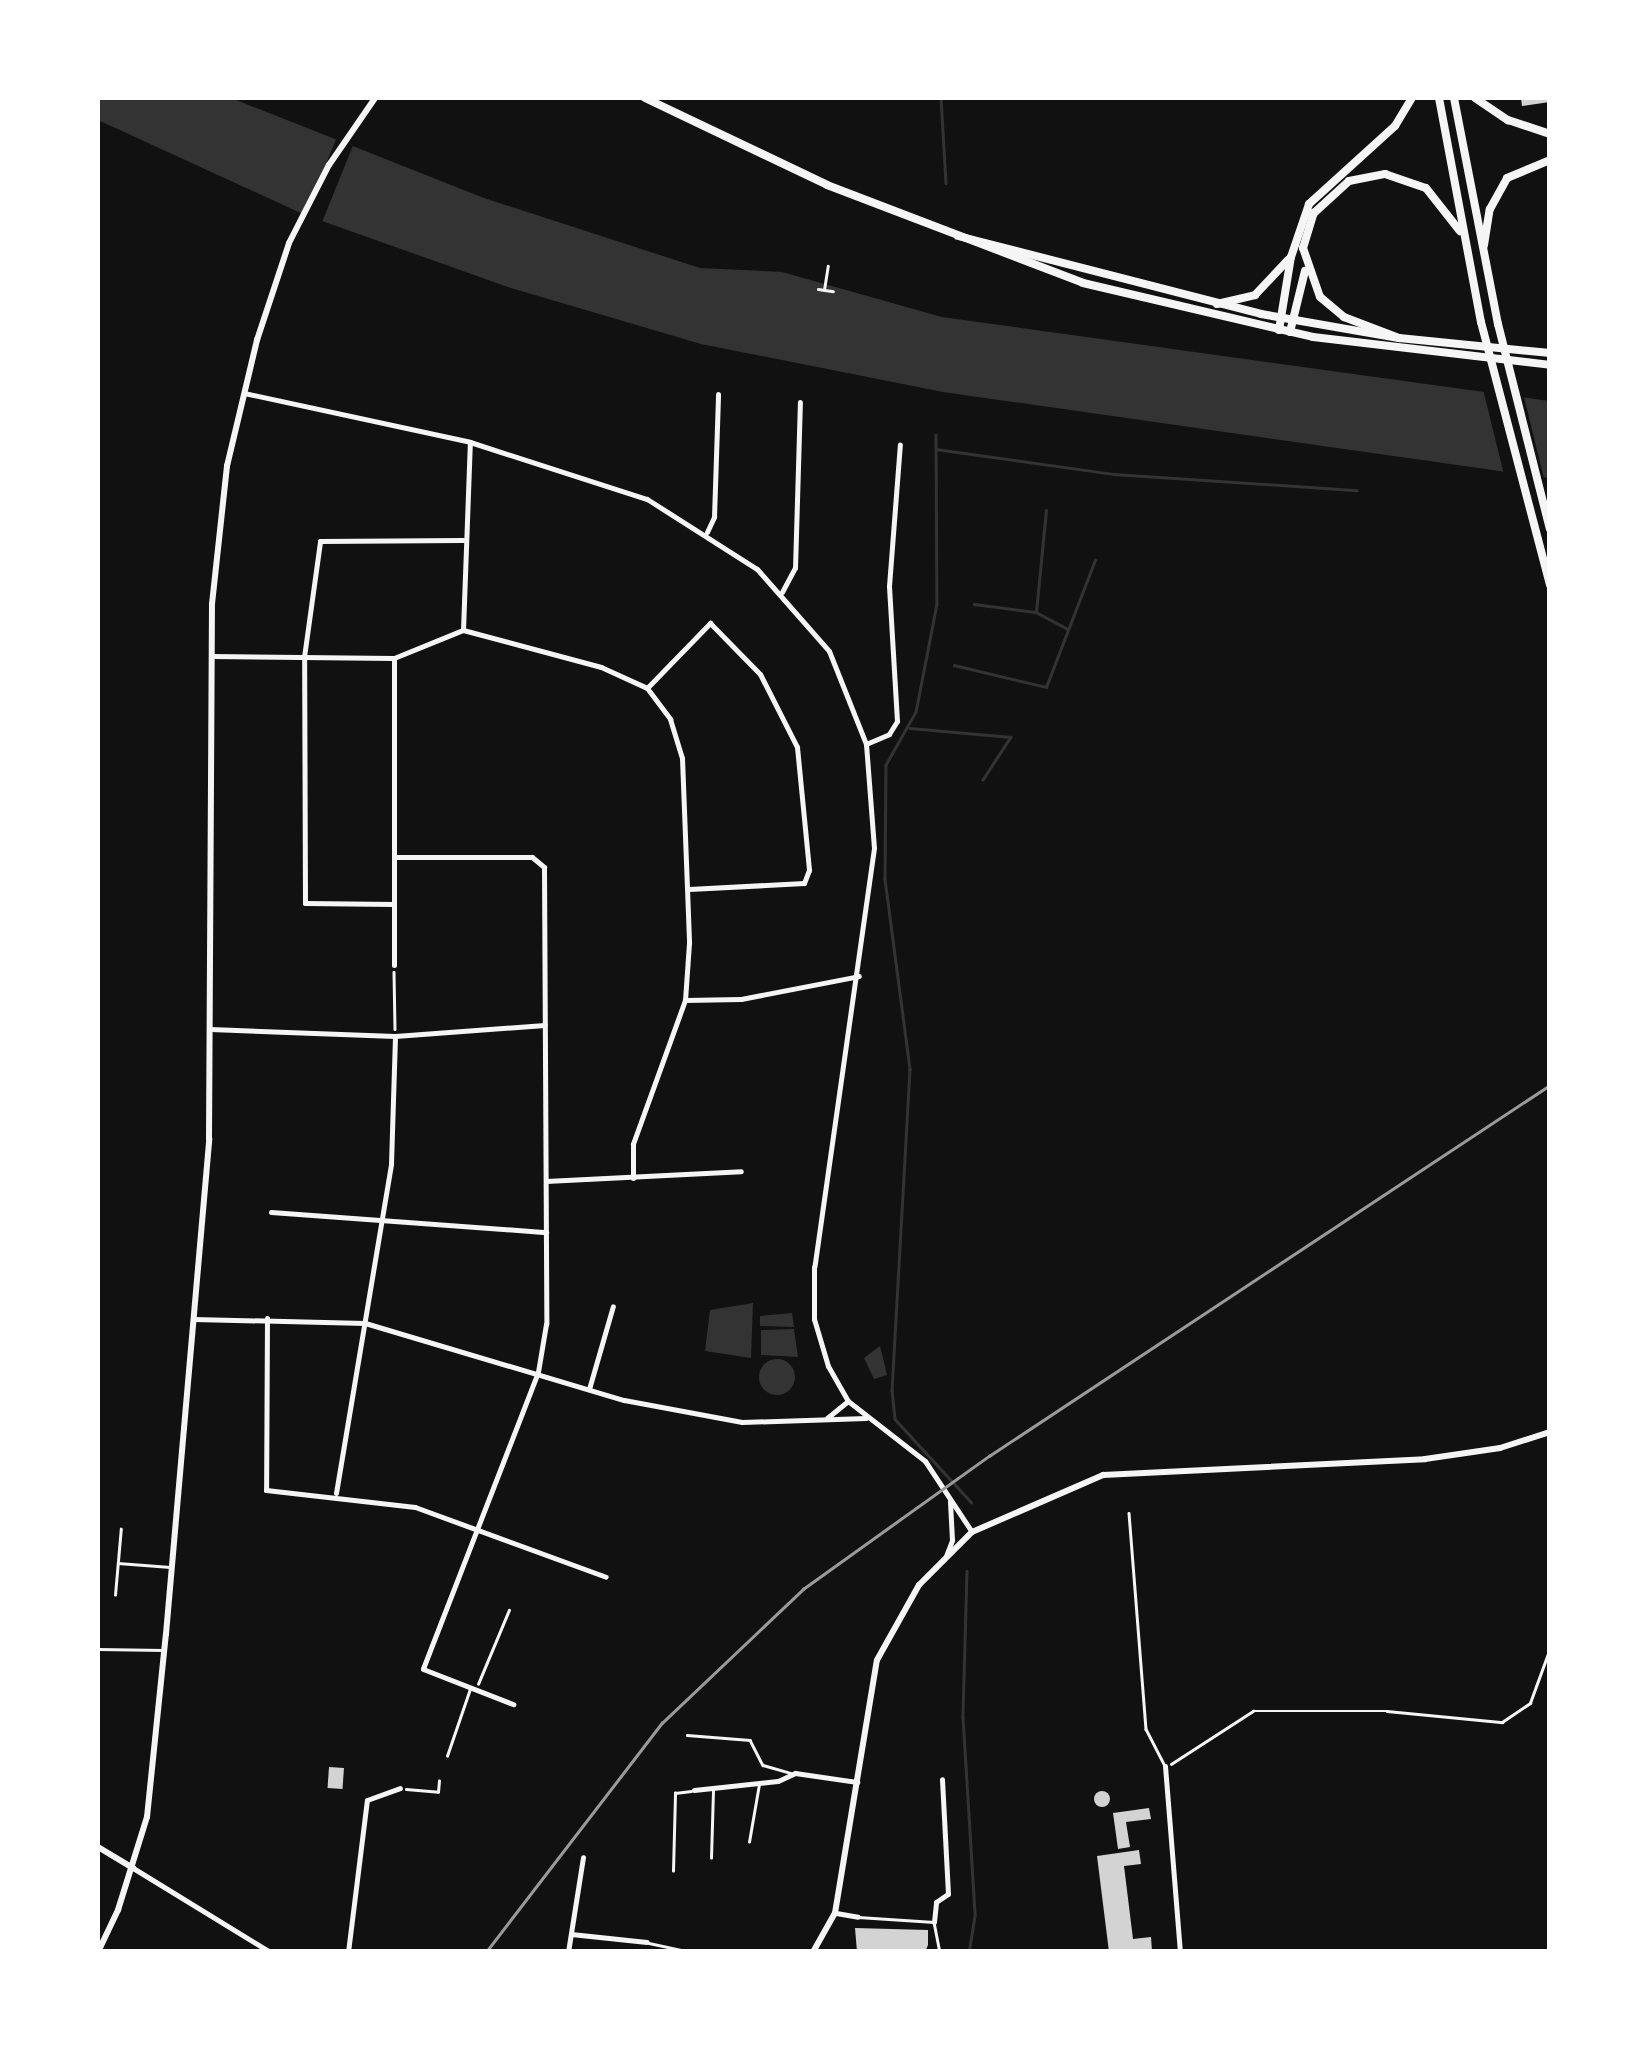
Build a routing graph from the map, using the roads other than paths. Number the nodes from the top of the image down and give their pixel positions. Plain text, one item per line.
1 (374, 98) edge
2 (645, 98) edge
3 (1412, 98) edge
4 (1439, 98) edge
5 (1454, 98) edge
6 (1474, 98) edge
7 (1550, 134) edge
8 (1550, 160) edge
9 (949, 234) junction
10 (1464, 239) junction
11 (1483, 254) junction
12 (1290, 257) junction
13 (1306, 266) junction
14 (1217, 304) junction
15 (1279, 318) junction
16 (1295, 321) junction
17 (1279, 330) junction
18 (1290, 332) junction
19 (1400, 338) junction
20 (1550, 353) edge
21 (1550, 365) edge
22 (244, 393) junction
23 (718, 394) dead end
24 (800, 402) dead end
25 (470, 442) junction
26 (900, 444) dead end
27 (1550, 529) edge
28 (707, 532) junction
29 (463, 540) junction
30 (1550, 584) edge
31 (782, 592) junction
32 (463, 630) junction
33 (211, 656) junction
34 (304, 657) junction
35 (394, 658) junction
36 (647, 688) junction
37 (866, 744) junction
38 (395, 857) junction
39 (690, 889) junction
40 (394, 904) junction
41 (394, 966) road end
42 (860, 976) junction
43 (685, 1000) junction
44 (545, 1025) junction
45 (210, 1029) junction
46 (395, 1036) junction
47 (741, 1171) dead end
48 (633, 1178) junction
49 (546, 1182) junction
50 (271, 1212) dead end
51 (382, 1221) junction
52 (546, 1232) junction
53 (613, 1306) dead end
54 (267, 1318) junction
55 (191, 1320) junction
56 (365, 1323) junction
57 (538, 1372) junction
58 (589, 1389) junction
59 (848, 1401) junction
60 (866, 1418) junction
61 (825, 1420) junction
62 (1550, 1432) edge
63 (336, 1494) junction
64 (950, 1498) junction
65 (1129, 1513) dead end
66 (121, 1529) dead end
67 (476, 1529) junction
68 (972, 1532) junction
69 (946, 1556) junction
70 (118, 1563) junction
71 (172, 1567) junction
72 (606, 1576) dead end
73 (115, 1595) dead end
74 (98, 1649) edge
75 (164, 1650) junction
76 (473, 1689) junction
77 (513, 1704) dead end
78 (687, 1735) dead end
79 (446, 1756) dead end
80 (1165, 1766) joint
81 (792, 1773) junction
82 (942, 1779) dead end
83 (759, 1781) junction
84 (857, 1782) junction
85 (400, 1788) road end
86 (713, 1788) junction
87 (694, 1790) joint
88 (749, 1842) dead end
89 (98, 1847) edge
90 (582, 1857) dead end
91 (711, 1858) dead end
92 (133, 1868) junction
93 (673, 1871) dead end
94 (835, 1913) junction
95 (858, 1917) joint
96 (934, 1922) junction
97 (571, 1934) junction
98 (647, 1942) joint
99 (98, 1952) edge
100 (270, 1952) edge
101 (348, 1952) edge
102 (568, 1952) edge
103 (691, 1952) edge
104 (814, 1952) edge
105 (940, 1952) edge
106 (1180, 1952) edge

1 - 22 street
2 - 9 main road
3 - 12 main road
4 - 10 main road
5 - 11 main road
6 - 7 main road
8 - 11 main road
9 - 14 main road
9 - 17 main road
10 - 13 main road
10 - 30 main road
11 - 27 main road
12 - 14 main road
12 - 15 main road
13 - 16 main road
13 - 19 main road
14 - 15 main road
15 - 16 main road
15 - 17 main road
16 - 18 main road
16 - 19 main road
17 - 18 main road
18 - 21 main road
19 - 20 main road
22 - 25 street
22 - 33 street
23 - 28 street
24 - 31 street
25 - 28 street
25 - 29 street
26 - 37 street
28 - 31 street
29 - 32 street
29 - 34 street
31 - 37 street
32 - 35 street
32 - 36 street
33 - 34 street
33 - 45 street
34 - 35 street
34 - 40 street
35 - 38 street
36 - 39 street
36 - 39 street
37 - 42 street
38 - 40 street
38 - 44 street
39 - 43 street
40 - 41 street
42 - 43 street
42 - 59 street
43 - 48 street
44 - 46 street
44 - 49 street
45 - 46 street
45 - 55 street
46 - 51 street
47 - 48 street
48 - 49 street
49 - 52 street
50 - 51 street
51 - 52 street
51 - 56 street
52 - 57 street
53 - 58 street
54 - 55 street
54 - 56 street
54 - 63 street
55 - 71 street
56 - 57 street
56 - 63 street
57 - 58 street
57 - 67 street
58 - 61 street
59 - 60 street
59 - 61 street
60 - 61 street
60 - 64 street
62 - 68 street
63 - 67 street
64 - 68 street
64 - 69 street
65 - 80 lane
66 - 70 lane
67 - 72 street
67 - 76 street
68 - 69 street
69 - 84 street
70 - 71 lane
70 - 73 lane
71 - 75 street
74 - 75 lane
75 - 92 street
76 - 77 street
76 - 79 lane
78 - 81 lane
80 - 106 street
81 - 83 street
81 - 84 street
82 - 96 street
83 - 86 street
83 - 88 lane
84 - 94 street
85 - 101 street
86 - 87 street
86 - 91 lane
87 - 93 lane
89 - 92 street
90 - 97 street
92 - 99 street
92 - 100 street
94 - 95 street
94 - 104 street
95 - 96 lane
96 - 105 lane
97 - 98 street
97 - 102 street
98 - 103 lane

